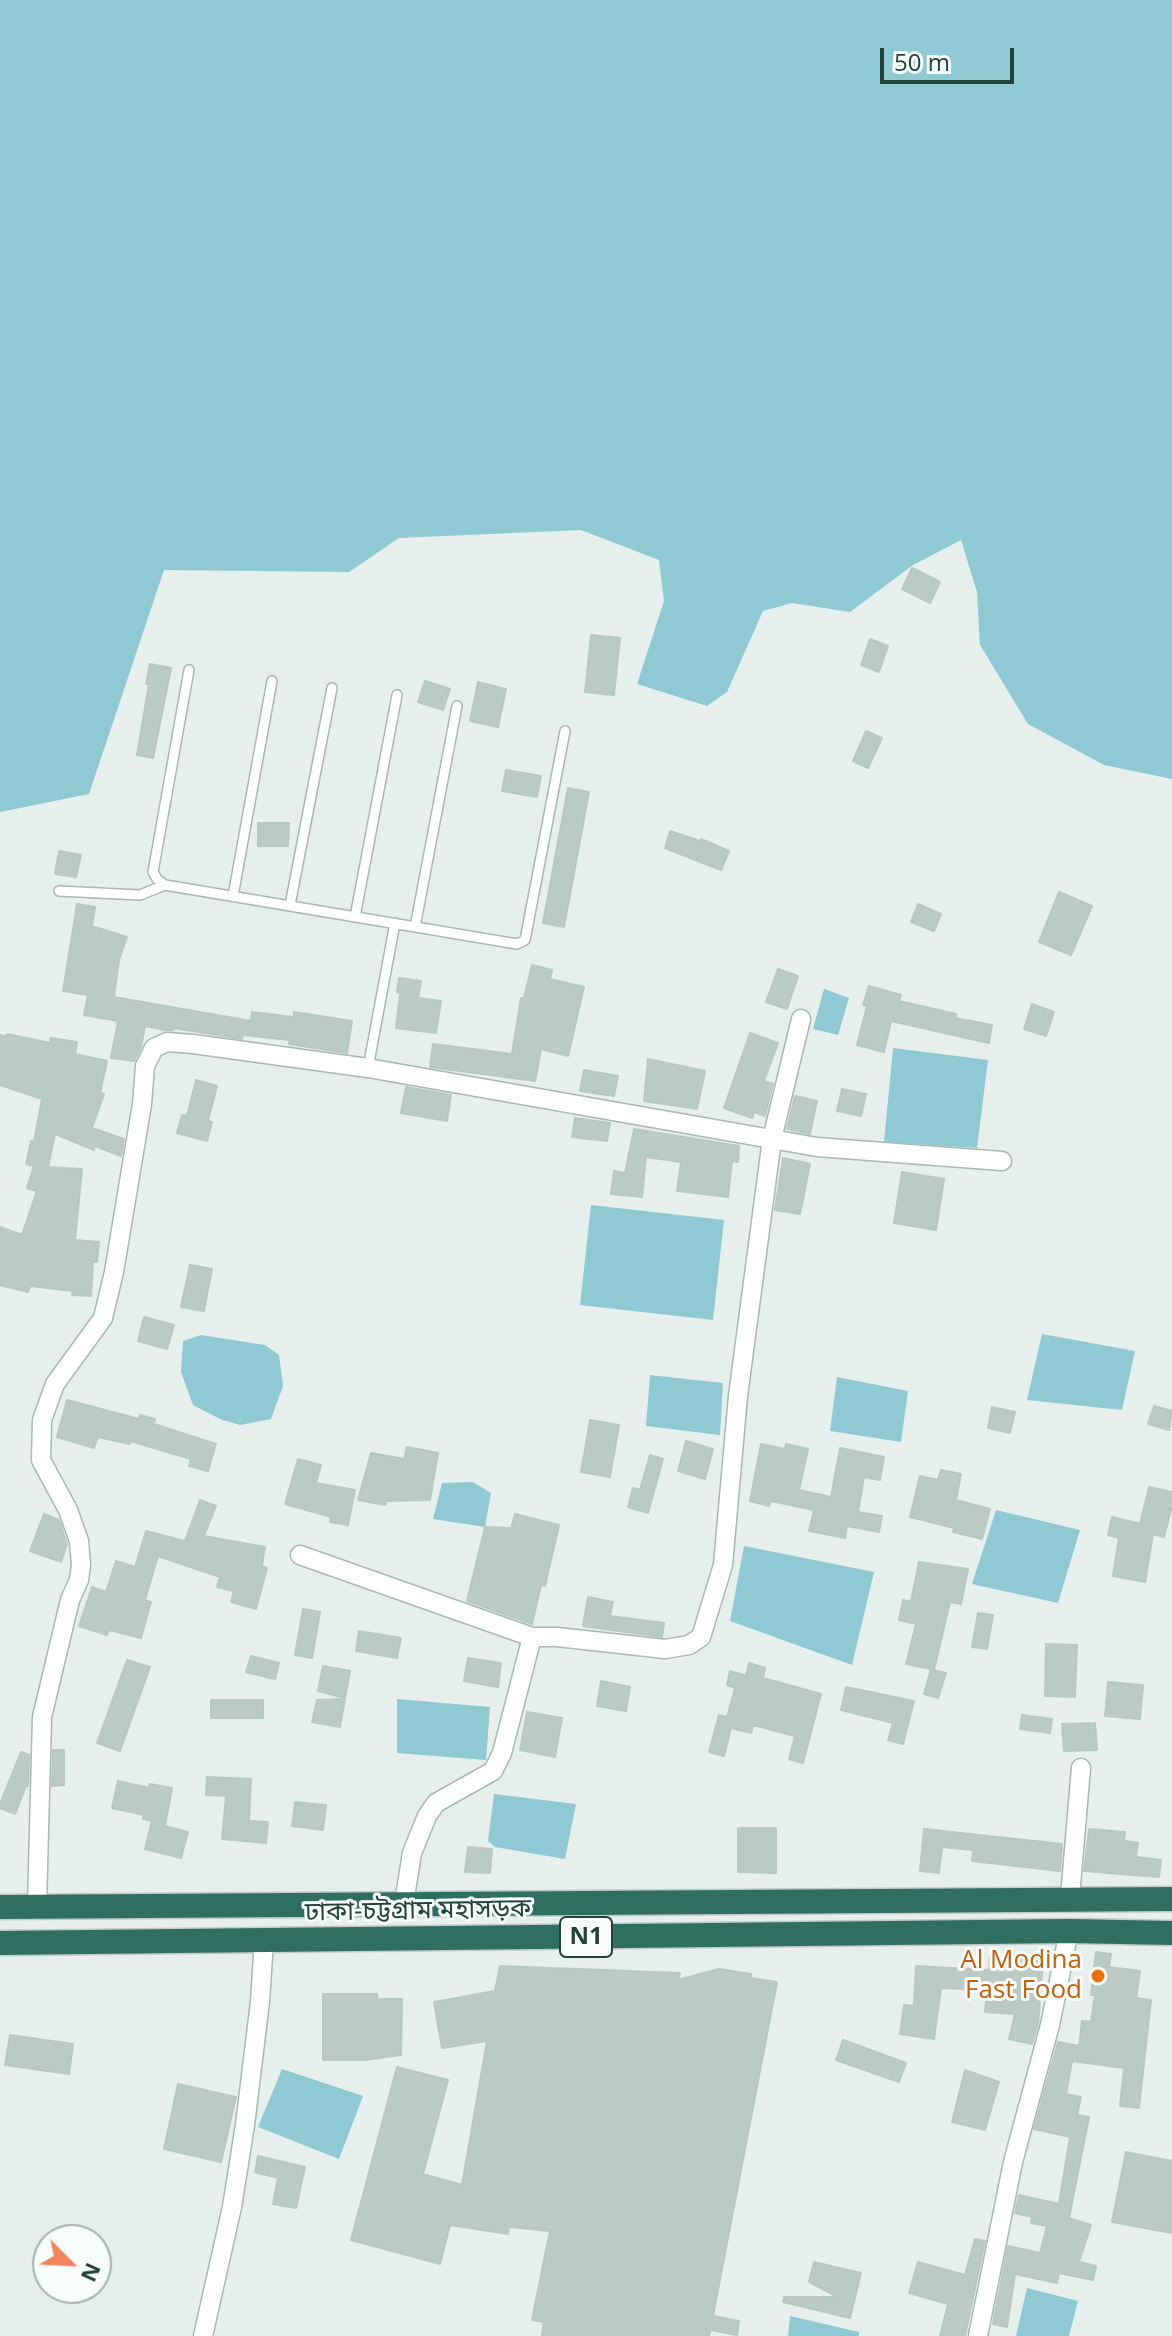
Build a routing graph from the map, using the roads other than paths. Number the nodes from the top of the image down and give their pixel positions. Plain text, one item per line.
1 (189, 670) dead end
2 (272, 681) dead end
3 (332, 688) dead end
4 (397, 695) dead end
5 (457, 706) dead end
6 (565, 731) dead end
7 (165, 885) junction
8 (59, 891) dead end
9 (233, 896) junction
10 (290, 905) junction
11 (355, 917) junction
12 (395, 923) junction
13 (415, 927) junction
14 (801, 1019) dead end
15 (368, 1068) junction
16 (772, 1139) junction
17 (1002, 1161) dead end
18 (300, 1555) dead end
19 (532, 1637) junction
20 (1081, 1768) dead end
21 (1070, 1897) junction
22 (1172, 1899) edge
23 (404, 1903) junction
24 (37, 1906) junction
25 (0, 1907) edge
26 (1069, 1931) junction
27 (1172, 1933) edge
28 (264, 1940) junction
29 (0, 1943) edge
30 (203, 2336) edge
31 (978, 2336) edge

1 - 7 lane
2 - 9 lane
3 - 10 lane
4 - 11 lane
5 - 13 lane
6 - 13 lane
7 - 8 lane
7 - 9 lane
9 - 10 lane
10 - 11 lane
11 - 12 lane
12 - 13 lane
12 - 15 lane
14 - 16 street
15 - 16 street
15 - 24 street
16 - 17 street
16 - 19 street
18 - 19 street
19 - 23 street
20 - 21 street
21 - 22 highway, ঢাকা-চট্টগ্রাম মহাসড়ক / N1
21 - 23 highway, ঢাকা-চট্টগ্রাম মহাসড়ক / N1
23 - 24 highway, ঢাকা-চট্টগ্রাম মহাসড়ক / N1
24 - 25 highway, ঢাকা-চট্টগ্রাম মহাসড়ক / N1
26 - 27 highway, ঢাকা-চট্টগ্রাম মহাসড়ক / N1
26 - 28 highway, ঢাকা-চট্টগ্রাম মহাসড়ক / N1
26 - 31 street
28 - 29 highway, ঢাকা-চট্টগ্রাম মহাসড়ক / N1
28 - 30 street

